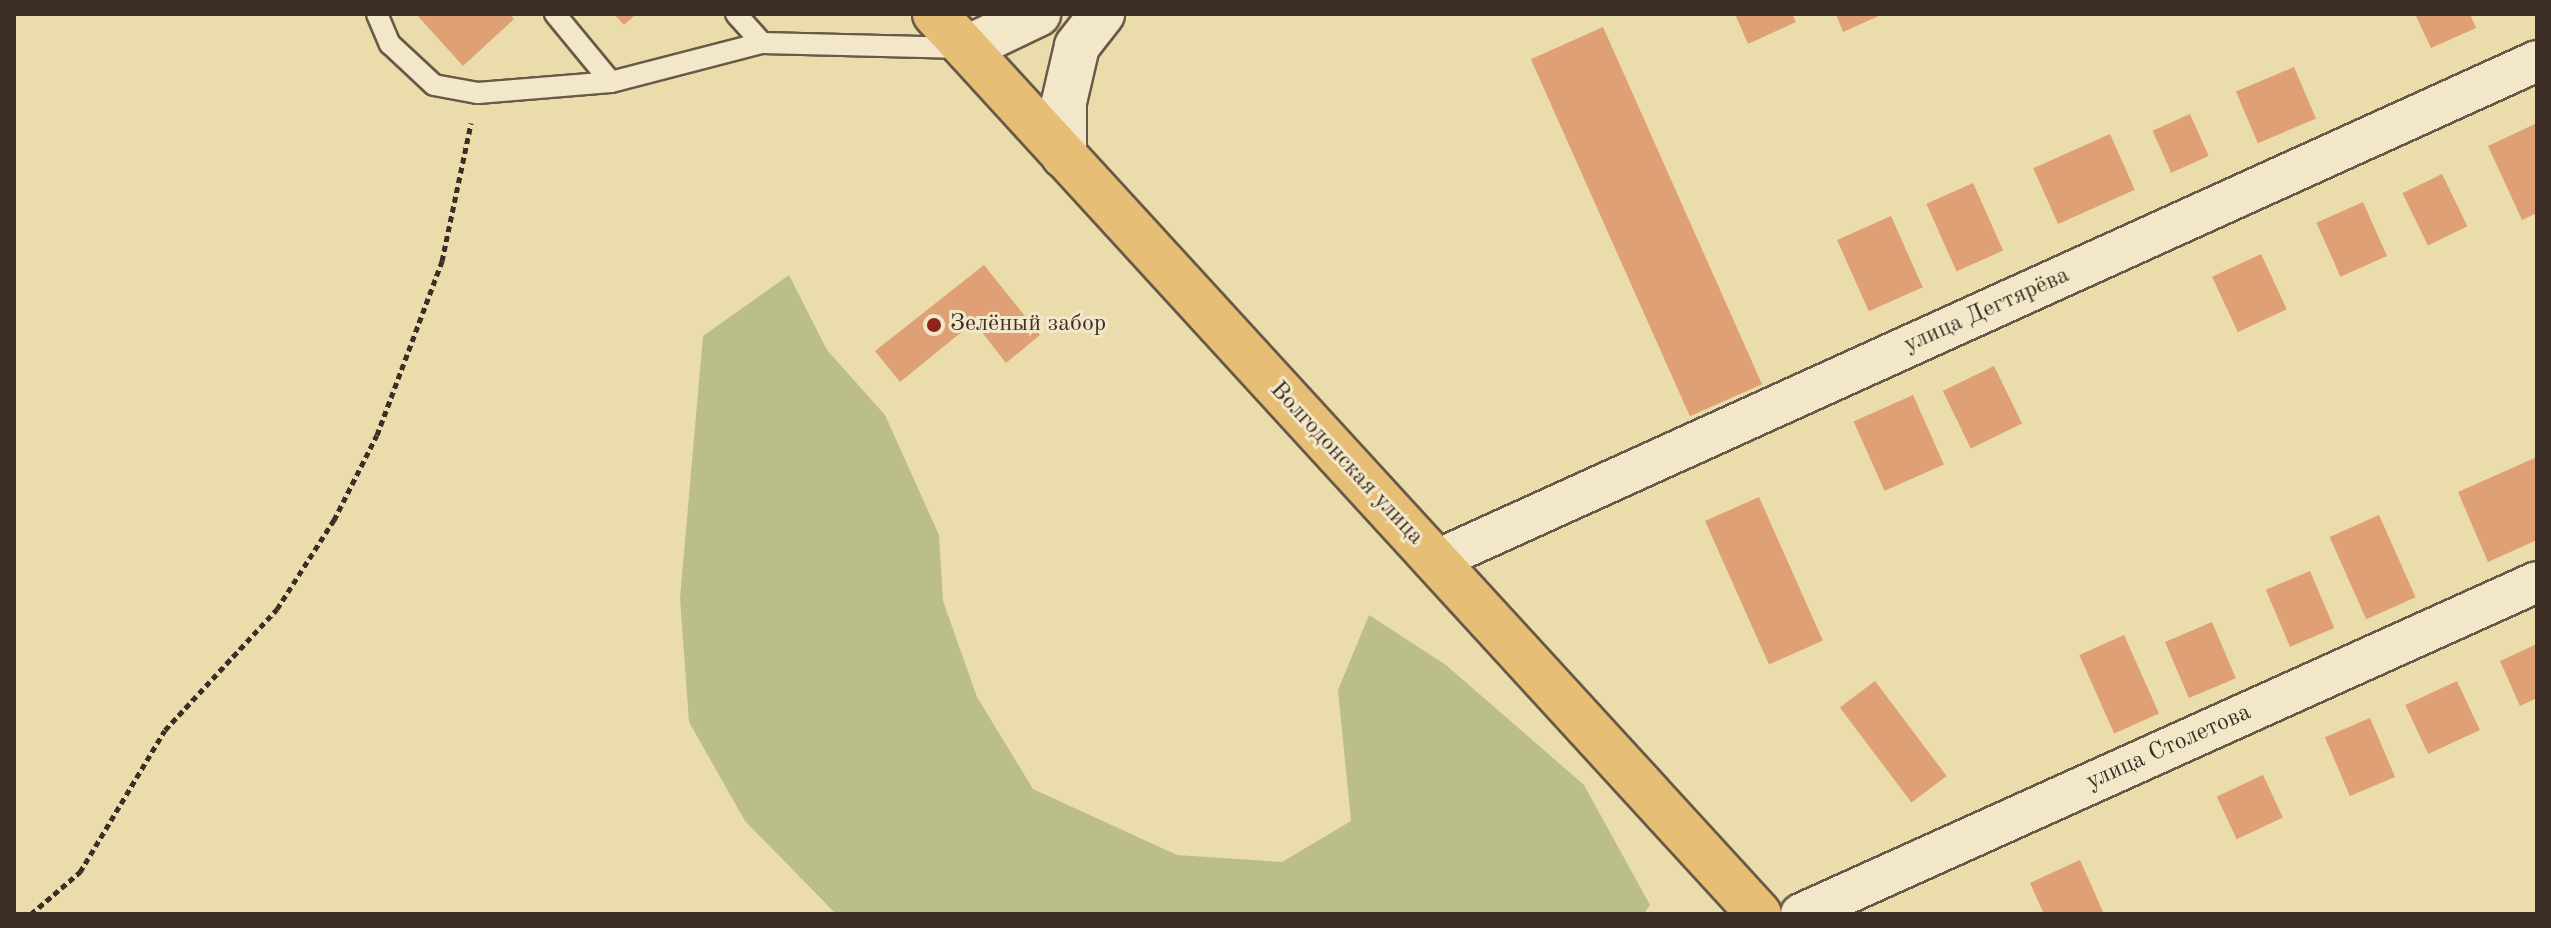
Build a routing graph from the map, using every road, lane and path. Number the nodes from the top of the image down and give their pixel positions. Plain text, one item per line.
1 (377, 14) edge
2 (555, 14) edge
3 (736, 14) edge
4 (935, 14) edge
5 (1038, 14) edge
6 (1102, 14) edge
7 (762, 43) junction
8 (967, 48) junction
9 (2537, 61) edge
10 (611, 82) junction
11 (478, 93) junction
12 (1064, 156) junction
13 (1437, 560) junction
14 (2537, 582) edge
15 (1751, 911) edge
16 (31, 914) edge
17 (1801, 914) edge

1 - 11 lane
2 - 10 lane
3 - 7 lane
4 - 8 main road, Волгодонская улица
5 - 8 main road
6 - 12 main road
7 - 8 lane
7 - 10 lane
8 - 12 main road, Волгодонская улица
9 - 13 street, улица Дегтярёва
10 - 11 lane
11 - 16 path
12 - 13 main road, Волгодонская улица
13 - 15 main road, Волгодонская улица
14 - 17 street, улица Столетова

